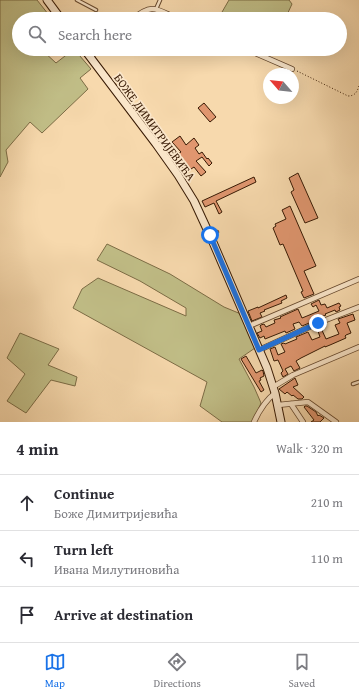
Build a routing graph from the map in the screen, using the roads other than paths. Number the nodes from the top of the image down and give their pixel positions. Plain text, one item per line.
1 (47, 0) edge
2 (77, 0) edge
3 (160, 0) edge
4 (156, 9) junction
5 (96, 10) dead end
6 (56, 12) edge
7 (141, 12) edge
8 (163, 12) edge
9 (262, 56) edge
10 (90, 57) edge
11 (290, 68) edge
12 (217, 232) dead end
13 (210, 235) junction
14 (359, 279) edge
15 (359, 307) edge
16 (249, 326) junction
17 (359, 347) edge
18 (259, 350) junction
19 (359, 382) edge
20 (353, 384) dead end
21 (274, 390) junction
22 (291, 404) junction
23 (278, 406) junction
24 (254, 422) edge
25 (281, 422) edge
26 (303, 422) edge
27 (336, 422) edge

1 - 6 main road
2 - 5 lane
3 - 4 lane
4 - 7 street
4 - 8 street
9 - 11 street
10 - 13 main road, БОЖЕ ДИМИТРИЈЕВИЋА
12 - 13 lane
13 - 16 main road, БОЖЕ ДИМИТРИЈЕВИЋА
14 - 16 street
15 - 18 street
16 - 18 main road, БОЖЕ ДИМИТРИЈЕВИЋА
17 - 21 street
18 - 21 main road, БОЖЕ ДИМИТРИЈЕВИЋА
19 - 20 lane
21 - 23 main road, БОЖЕ ДИМИТРИЈЕВИЋА
21 - 24 street
22 - 23 street
22 - 26 street
22 - 27 street
23 - 25 main road, БОЖЕ ДИМИТРИЈЕВИЋА

